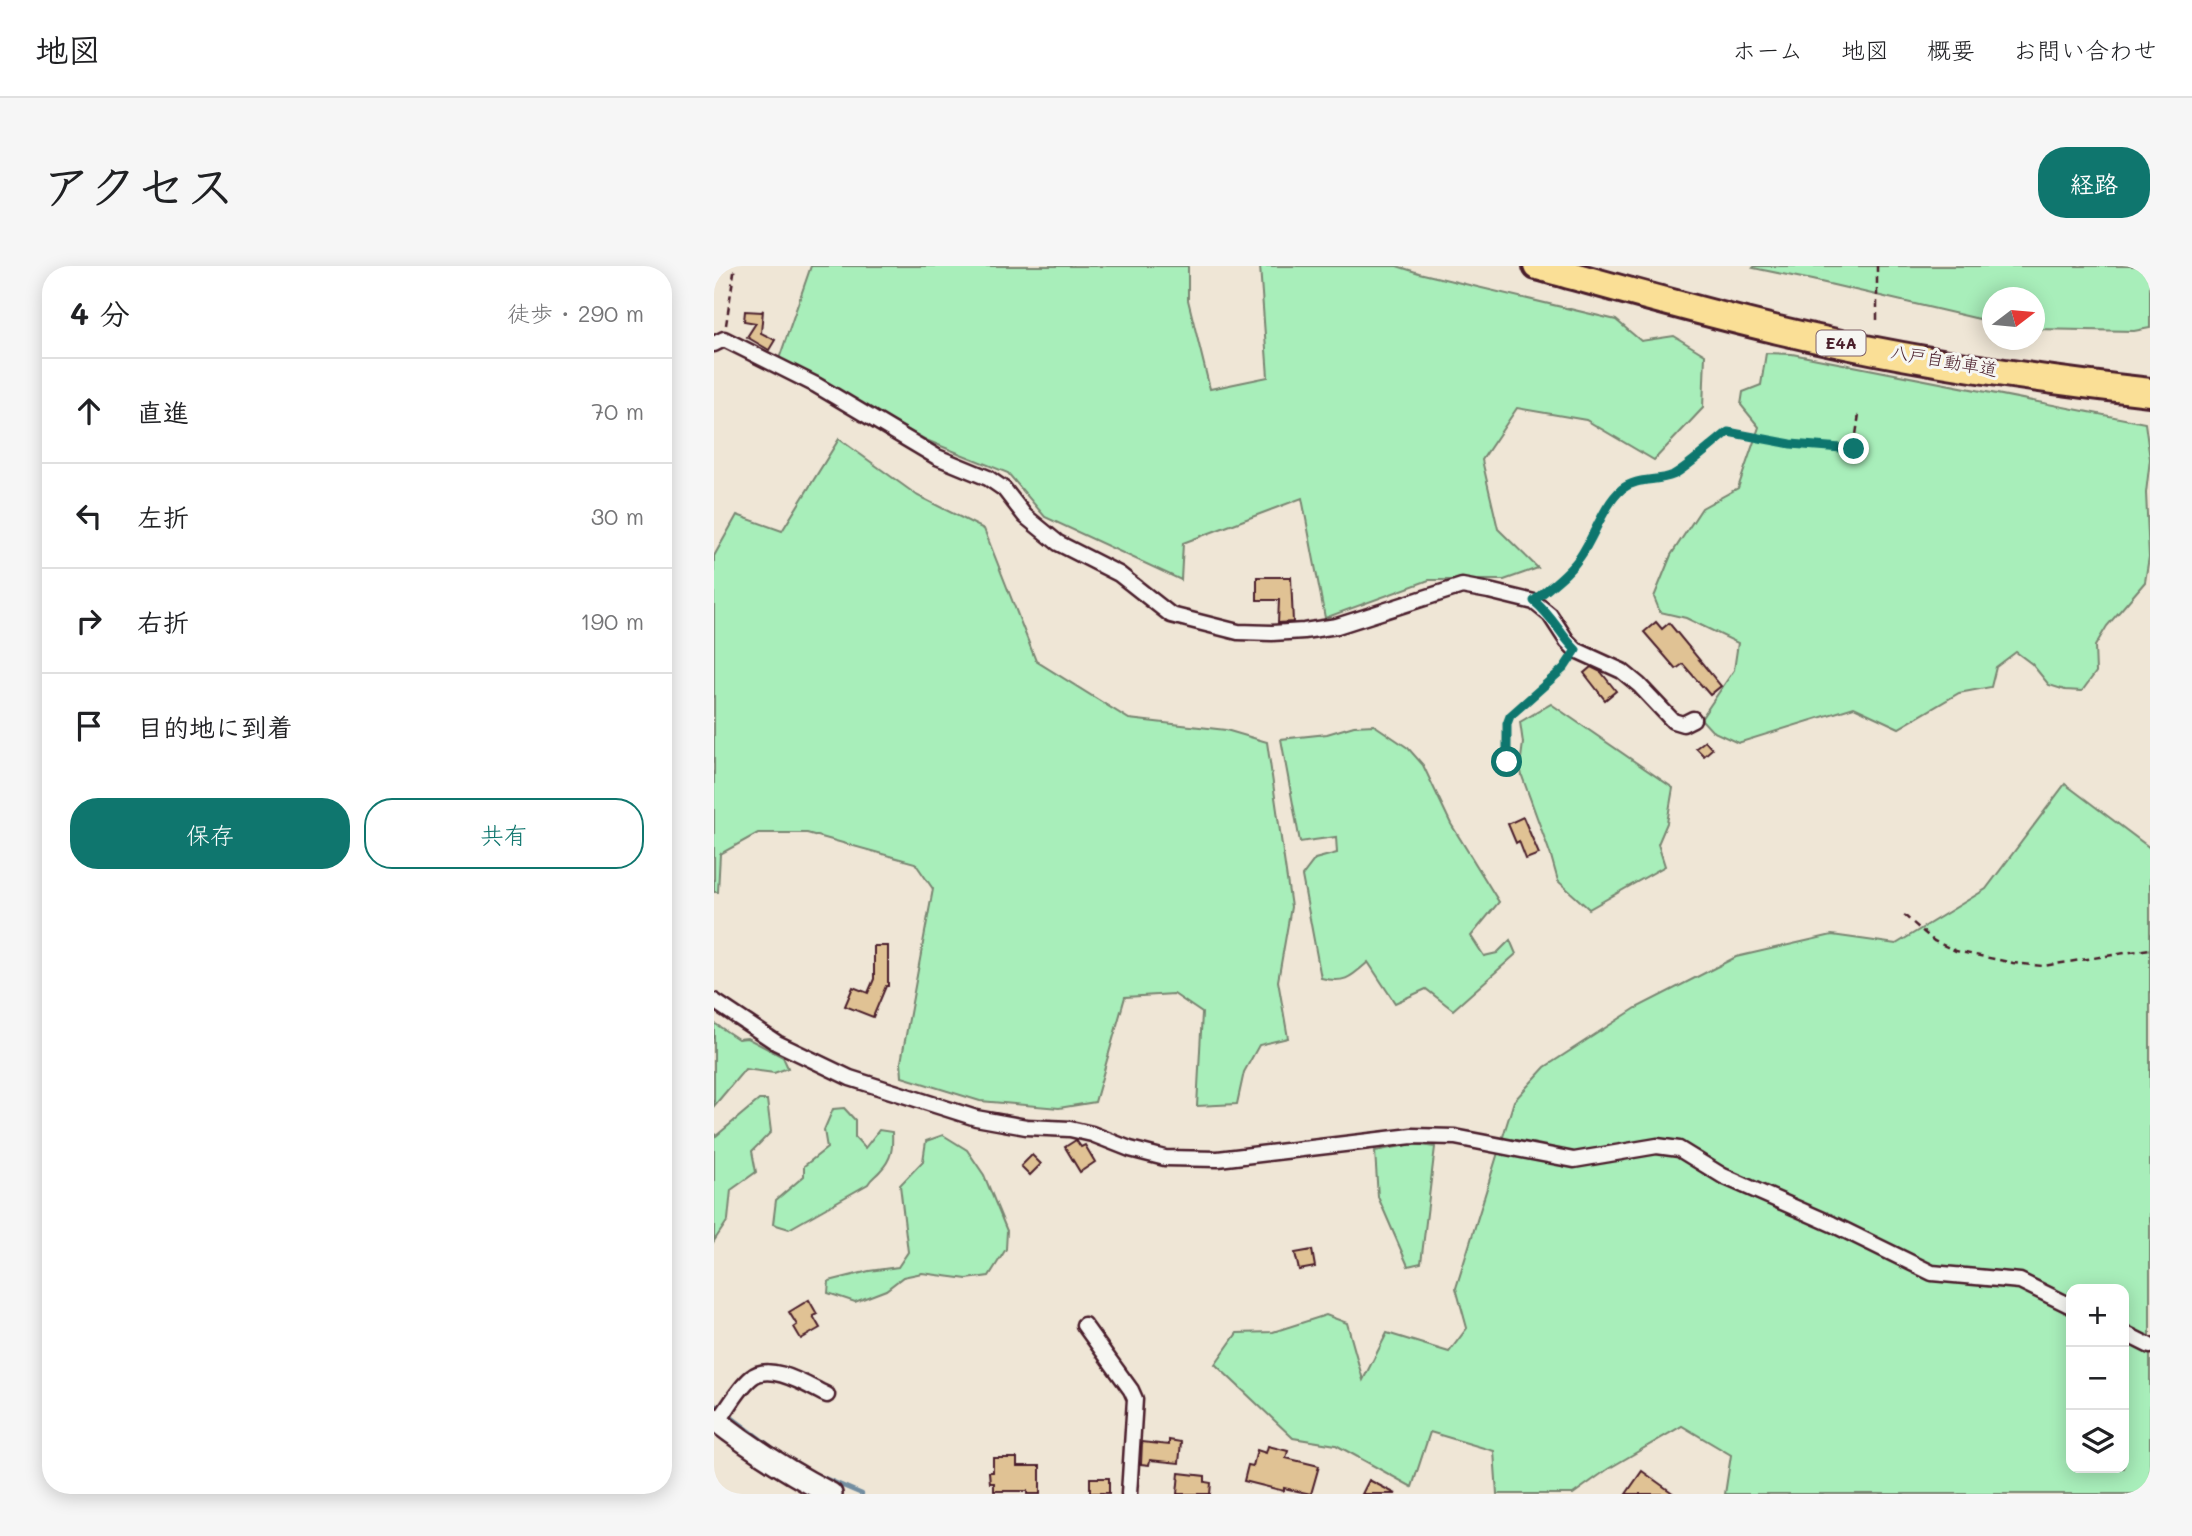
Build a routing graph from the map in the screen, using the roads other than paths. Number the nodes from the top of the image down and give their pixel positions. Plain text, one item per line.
1 (1537, 266) edge
2 (719, 342) edge
3 (2150, 392) edge
4 (1693, 719) dead end
5 (714, 1001) edge
6 (2066, 1304) edge
7 (1084, 1325) dead end
8 (2129, 1336) edge
9 (2150, 1346) edge
10 (827, 1395) dead end
11 (716, 1420) edge
12 (831, 1494) edge
13 (1129, 1494) edge

1 - 3 highway, 八戸自動車道 / E4A
2 - 4 street
5 - 6 street
7 - 13 street
8 - 9 street
10 - 11 street
11 - 12 street

